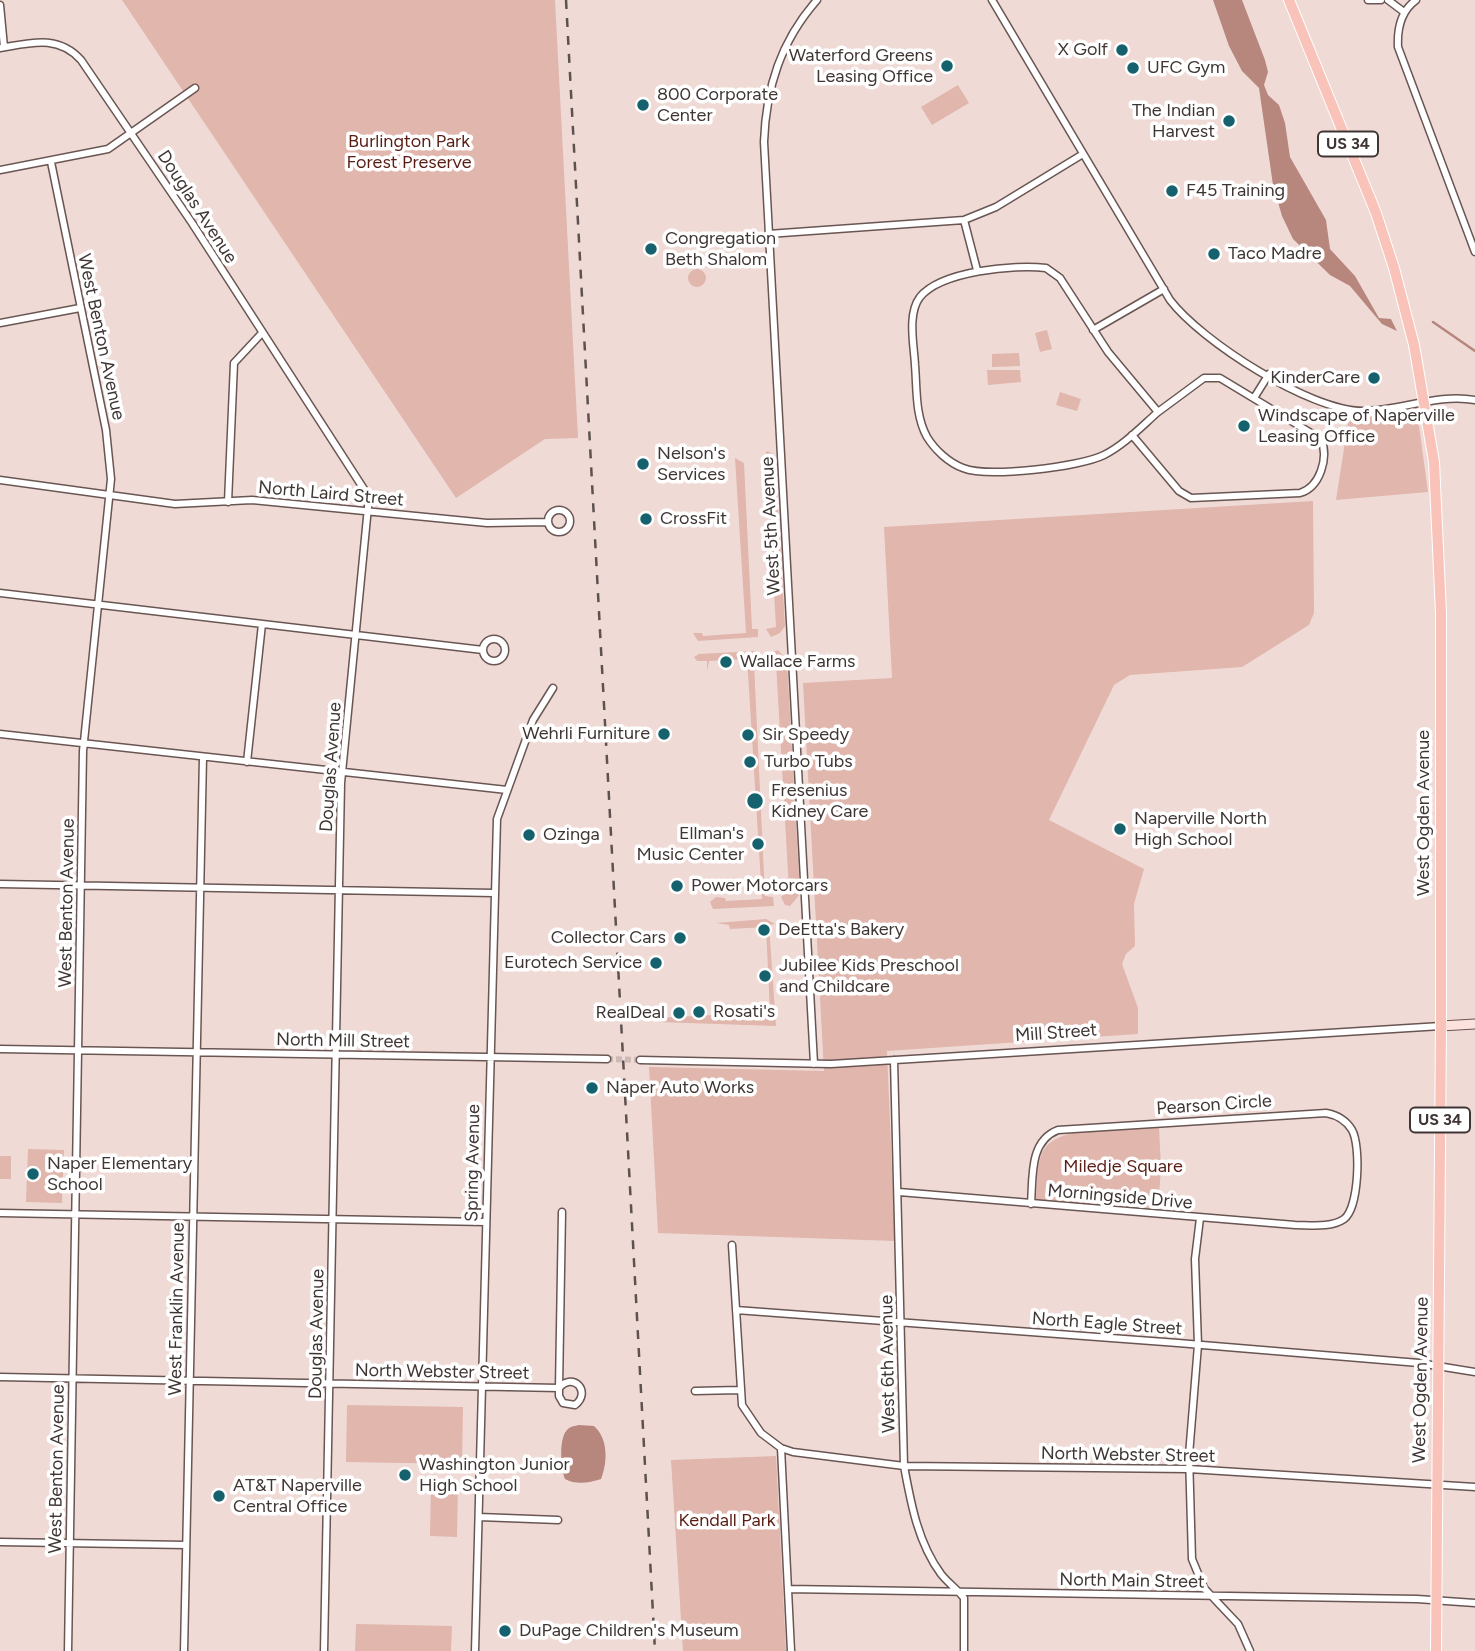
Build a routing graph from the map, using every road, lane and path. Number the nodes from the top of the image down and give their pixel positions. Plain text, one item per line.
1 (817, 0) edge
2 (992, 0) edge
3 (1289, 0) edge
4 (1368, 0) edge
5 (1381, 0) edge
6 (1388, 0) edge
7 (1416, 0) edge
8 (0, 5) edge
9 (1404, 12) junction
10 (2, 48) edge
11 (195, 88) dead end
12 (132, 133) junction
13 (1083, 155) junction
14 (51, 162) junction
15 (0, 170) edge
16 (964, 220) junction
17 (768, 234) junction
18 (1475, 253) edge
19 (977, 270) junction
20 (1164, 289) junction
21 (80, 308) junction
22 (0, 323) edge
23 (1093, 330) junction
24 (262, 333) junction
25 (1269, 374) junction
26 (1254, 398) junction
27 (1475, 400) edge
28 (1425, 403) junction
29 (1158, 412) junction
30 (1132, 435) junction
31 (0, 480) edge
32 (111, 495) junction
33 (228, 502) junction
34 (369, 512) junction
35 (548, 522) dead end
36 (0, 593) edge
37 (99, 604) junction
38 (262, 624) junction
39 (356, 635) junction
40 (483, 650) dead end
41 (553, 688) dead end
42 (0, 734) edge
43 (84, 743) junction
44 (203, 757) junction
45 (247, 762) junction
46 (342, 774) junction
47 (507, 790) junction
48 (0, 884) edge
49 (81, 886) junction
50 (199, 888) junction
51 (340, 891) junction
52 (495, 893) junction
53 (1475, 1024) edge
54 (1441, 1026) junction
55 (0, 1049) edge
56 (78, 1050) junction
57 (195, 1052) junction
58 (337, 1055) junction
59 (490, 1057) junction
60 (607, 1059) tunnel mouth
61 (640, 1060) tunnel mouth
62 (894, 1060) junction
63 (814, 1063) junction
64 (899, 1192) junction
65 (1031, 1204) junction
66 (562, 1212) dead end
67 (0, 1213) edge
68 (75, 1215) junction
69 (192, 1217) junction
70 (1200, 1217) junction
71 (334, 1220) junction
72 (1339, 1221) joint
73 (486, 1222) junction
74 (732, 1245) dead end
75 (736, 1310) junction
76 (901, 1322) junction
77 (1198, 1345) junction
78 (1437, 1365) junction
79 (1475, 1372) edge
80 (0, 1377) edge
81 (72, 1379) junction
82 (189, 1381) junction
83 (330, 1384) junction
84 (482, 1387) junction
85 (739, 1390) junction
86 (695, 1391) dead end
87 (781, 1448) junction
88 (904, 1466) junction
89 (1189, 1469) junction
90 (1436, 1483) junction
91 (1475, 1487) edge
92 (479, 1517) junction
93 (558, 1520) dead end
94 (0, 1542) edge
95 (69, 1544) junction
96 (186, 1545) junction
97 (788, 1589) junction
98 (960, 1593) junction
99 (1212, 1596) junction
100 (1436, 1600) junction
101 (1475, 1604) edge
102 (68, 1651) edge
103 (184, 1651) edge
104 (324, 1651) edge
105 (475, 1651) edge
106 (791, 1651) edge
107 (964, 1651) edge
108 (1251, 1651) edge
109 (1436, 1651) edge

1 - 17 street, West 5th Avenue
2 - 13 street
3 - 28 main road, West Ogden Avenue / US 34
4 - 5 street
6 - 9 street
7 - 9 street
8 - 10 street
9 - 18 street
10 - 12 street, Douglas Avenue
11 - 12 street
12 - 14 street
12 - 24 street, Douglas Avenue
13 - 16 street
13 - 20 street
14 - 15 street
14 - 21 street, West Benton Avenue
16 - 17 street
16 - 19 street
17 - 63 street, West 5th Avenue
19 - 23 street
19 - 30 street
20 - 23 street
20 - 25 street
21 - 22 street
21 - 32 street, West Benton Avenue
23 - 29 street
24 - 33 street
24 - 34 street, Douglas Avenue
25 - 26 street
25 - 28 street
26 - 29 street
26 - 30 street
27 - 28 street
28 - 54 main road, West Ogden Avenue / US 34
29 - 30 street
31 - 32 street, North Laird Street
32 - 33 street, North Laird Street
32 - 37 street, West Benton Avenue
33 - 34 street, North Laird Street
34 - 35 street, North Laird Street
34 - 39 street, Douglas Avenue
36 - 37 street
37 - 38 street
37 - 43 street, West Benton Avenue
38 - 39 street
38 - 45 street
39 - 40 street
39 - 46 street, Douglas Avenue
41 - 47 street, Spring Avenue
42 - 43 street
43 - 44 street
43 - 49 street, West Benton Avenue
44 - 45 street
44 - 50 street, West Franklin Avenue
45 - 46 street
46 - 47 street
46 - 51 street, Douglas Avenue
47 - 52 street, Spring Avenue
48 - 49 street
49 - 50 street
49 - 56 street, West Benton Avenue
50 - 51 street
50 - 57 street, West Franklin Avenue
51 - 52 street
51 - 58 street, Douglas Avenue
52 - 59 street, Spring Avenue
53 - 54 main road, Mill Street
54 - 62 street, Mill Street
54 - 78 main road, West Ogden Avenue / US 34
55 - 56 street, North Mill Street
56 - 57 street, North Mill Street
56 - 68 street, West Benton Avenue
57 - 58 street, North Mill Street
57 - 69 street, West Franklin Avenue
58 - 59 street, North Mill Street
58 - 71 street, Douglas Avenue
59 - 60 street, North Mill Street
59 - 73 street, Spring Avenue
61 - 63 street, Mill Street
62 - 63 street, Mill Street
62 - 64 street, West 6th Avenue
64 - 65 street, Morningside Drive
64 - 76 street, West 6th Avenue
65 - 70 street, Morningside Drive
65 - 72 street, Pearson Circle
66 - 84 street, North Webster Street
67 - 68 street
68 - 69 street
68 - 81 street, West Benton Avenue
69 - 71 street
69 - 82 street, West Franklin Avenue
70 - 72 street, Morningside Drive
70 - 77 street
71 - 73 street
71 - 83 street, Douglas Avenue
73 - 84 street, Spring Avenue
74 - 75 street
75 - 76 street, North Eagle Street
75 - 85 street
76 - 77 street, North Eagle Street
76 - 88 street, West 6th Avenue
77 - 78 street, North Eagle Street
77 - 89 street
78 - 79 street, North Eagle Street
78 - 90 main road, West Ogden Avenue / US 34
80 - 81 street, North Webster Street
81 - 82 street, North Webster Street
81 - 95 street, West Benton Avenue
82 - 83 street, North Webster Street
82 - 96 street, West Franklin Avenue
83 - 84 street, North Webster Street
83 - 104 street, Douglas Avenue
84 - 92 street, Spring Avenue
85 - 86 street
85 - 87 street
87 - 88 street, North Webster Street
87 - 97 street
88 - 89 street, North Webster Street
88 - 98 street, West 6th Avenue
89 - 90 street, North Webster Street
89 - 99 street
90 - 91 street, North Webster Street
90 - 100 main road, West Ogden Avenue / US 34
92 - 93 street
92 - 105 street, Spring Avenue
94 - 95 street
95 - 96 street
95 - 102 street, West Benton Avenue
96 - 103 street, West Franklin Avenue
97 - 98 street, North Main Street
97 - 106 street
98 - 99 street, North Main Street
98 - 107 street
99 - 100 street, North Main Street
99 - 108 street
100 - 101 street, North Main Street
100 - 109 main road, West Ogden Avenue / US 34

